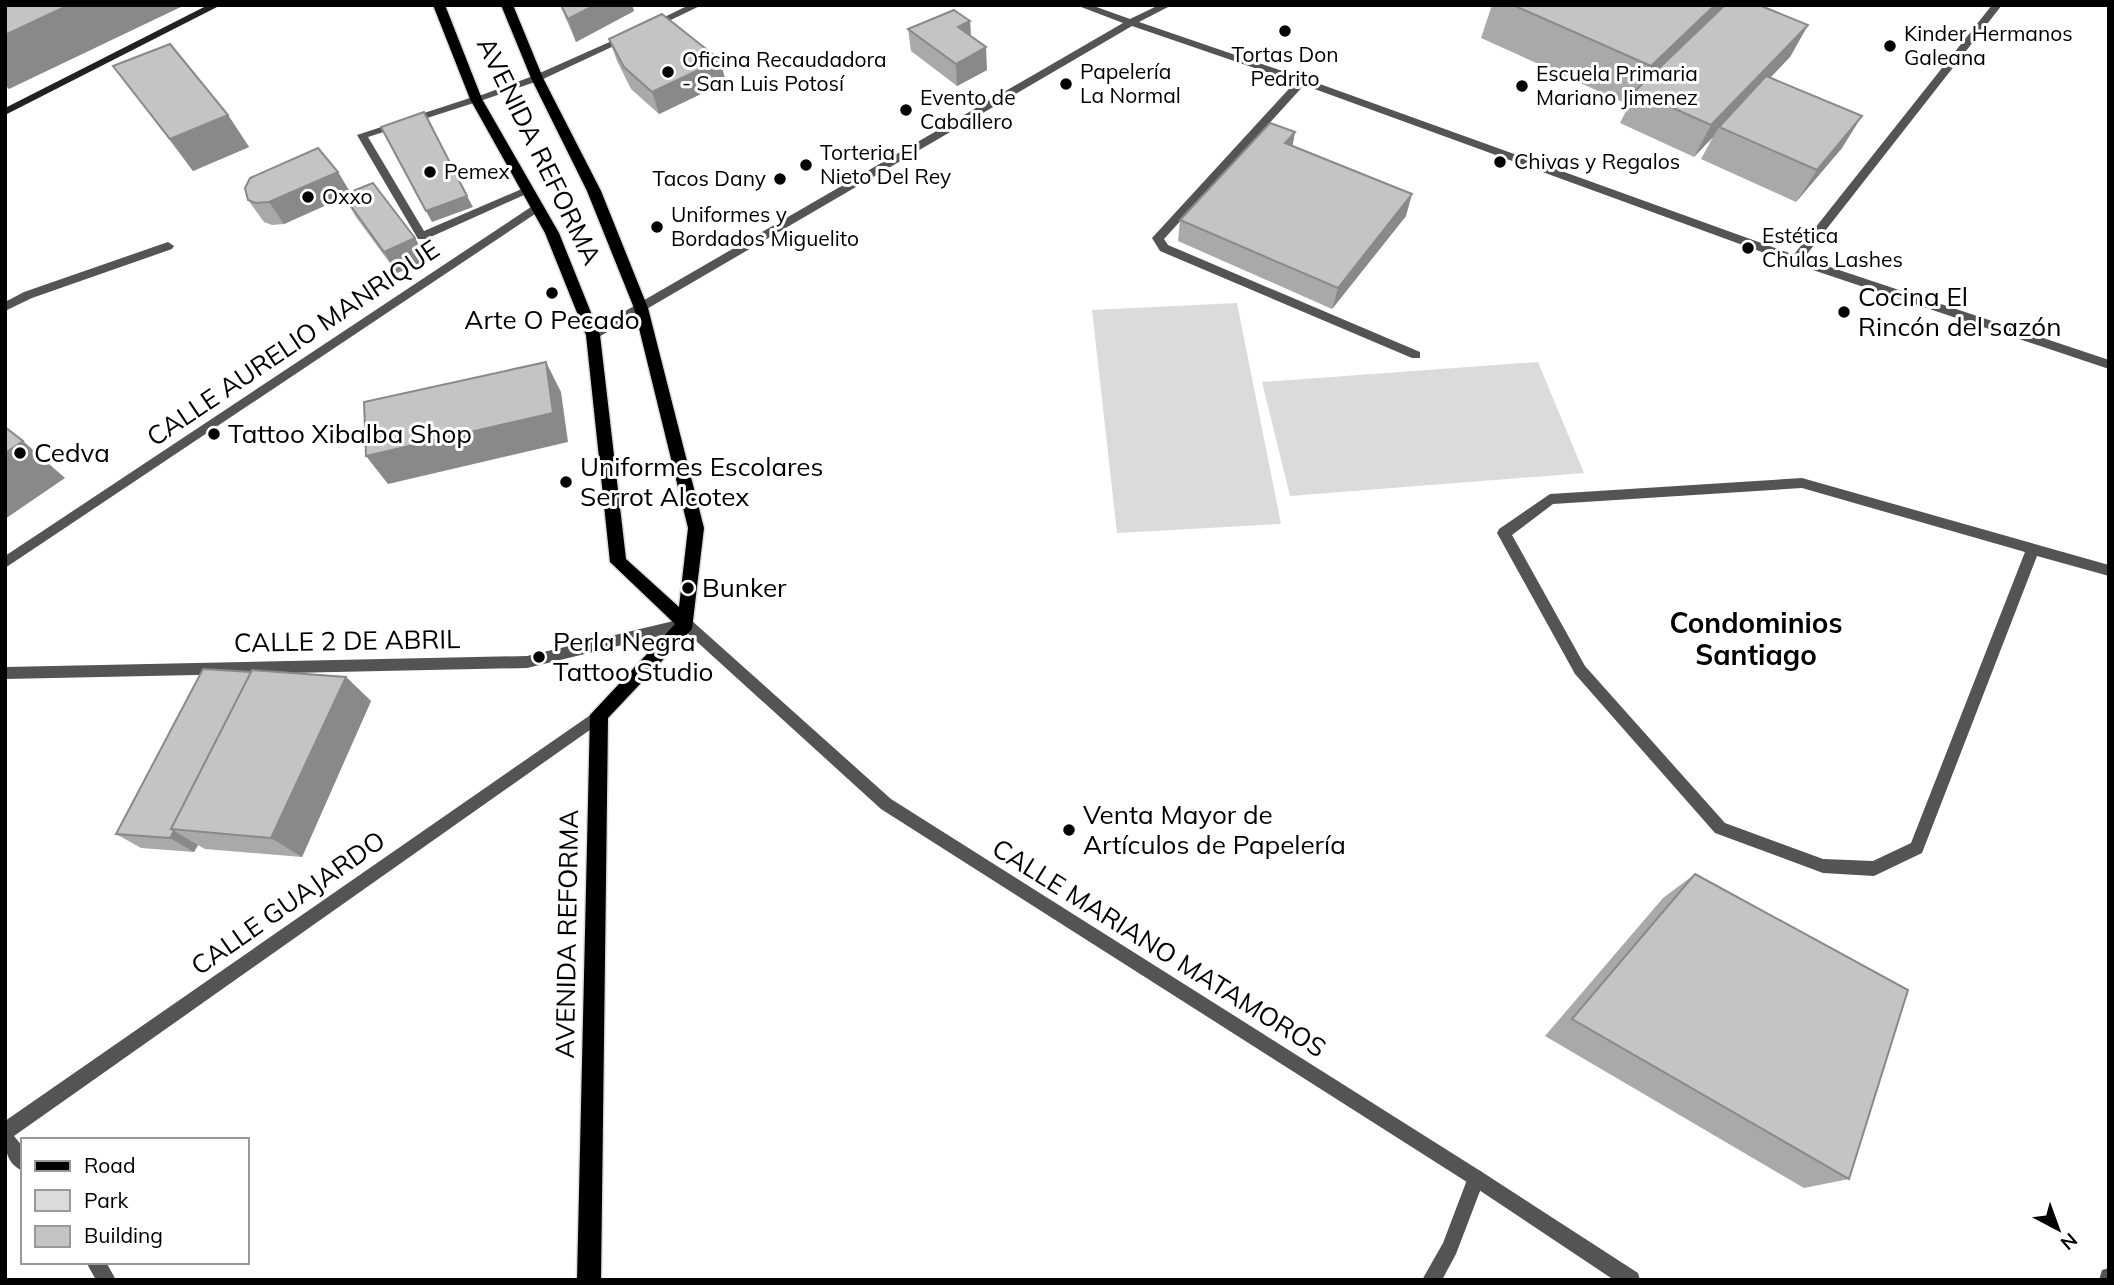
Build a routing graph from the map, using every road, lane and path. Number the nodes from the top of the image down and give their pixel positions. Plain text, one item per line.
1 (216, 5) edge
2 (439, 5) edge
3 (508, 5) edge
4 (697, 5) edge
5 (1082, 5) edge
6 (1167, 5) edge
7 (1997, 5) edge
8 (1131, 22) junction
9 (537, 78) junction
10 (1302, 81) junction
11 (476, 99) junction
12 (5, 112) edge
13 (528, 191) junction
14 (537, 207) junction
15 (168, 246) dead end
16 (1796, 260) junction
17 (5, 307) edge
18 (641, 308) junction
19 (593, 335) junction
20 (1416, 355) dead end
21 (2109, 365) edge
22 (2033, 549) junction
23 (5, 563) edge
24 (2109, 571) edge
25 (687, 624) junction
26 (5, 673) edge
27 (599, 715) junction
28 (5, 1132) edge
29 (5, 1138) edge
30 (21, 1159) edge
31 (1476, 1178) junction
32 (96, 1264) edge
33 (107, 1280) edge
34 (589, 1280) edge
35 (1431, 1280) edge
36 (1630, 1280) edge

1 - 12 main road
2 - 11 main road, AVENIDA REFORMA
3 - 9 main road, AVENIDA REFORMA
4 - 9 street
5 - 8 street
6 - 8 street
7 - 16 street
8 - 10 street
8 - 18 street
9 - 11 street
9 - 18 main road, AVENIDA REFORMA
10 - 16 street
10 - 20 street
11 - 13 main road, AVENIDA REFORMA
11 - 13 street
13 - 14 main road, AVENIDA REFORMA
14 - 19 main road, AVENIDA REFORMA
14 - 23 street, CALLE AURELIO MANRIQUE
15 - 17 street
16 - 21 street
18 - 19 street
18 - 25 main road, AVENIDA REFORMA
19 - 25 main road, AVENIDA REFORMA
22 - 22 street
22 - 24 street
25 - 26 street, CALLE 2 DE ABRIL
25 - 27 main road
25 - 31 street, CALLE MARIANO MATAMOROS
27 - 28 street, CALLE GUAJARDO
27 - 34 main road, AVENIDA REFORMA
29 - 30 street
31 - 35 street
31 - 36 street, CALLE MARIANO MATAMOROS
32 - 33 street

